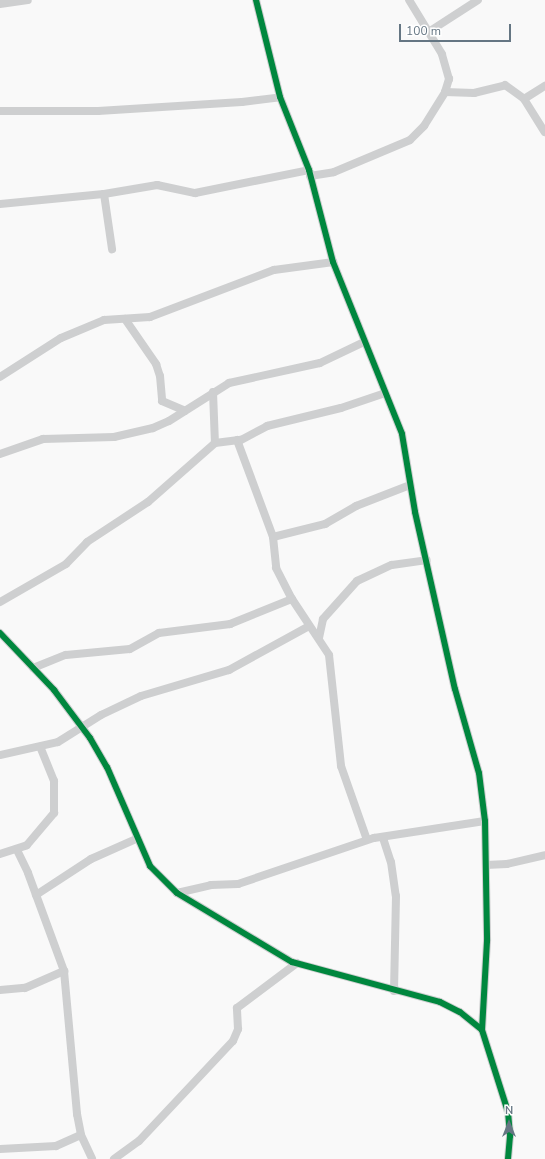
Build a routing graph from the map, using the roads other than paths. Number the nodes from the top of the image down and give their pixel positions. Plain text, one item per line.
1 (28, 0) edge
2 (256, 0) edge
3 (409, 0) edge
4 (478, 0) edge
5 (0, 4) edge
6 (430, 31) junction
7 (545, 86) edge
8 (445, 92) junction
9 (280, 97) junction
10 (524, 100) junction
11 (0, 111) edge
12 (545, 132) edge
13 (310, 173) junction
14 (104, 194) junction
15 (0, 204) edge
16 (112, 249) dead end
17 (334, 262) junction
18 (125, 319) junction
19 (364, 342) junction
20 (0, 377) edge
21 (213, 392) junction
22 (385, 393) junction
23 (184, 411) junction
24 (238, 440) junction
25 (215, 442) junction
26 (0, 454) edge
27 (410, 485) junction
28 (273, 537) junction
29 (427, 560) junction
30 (292, 599) junction
31 (0, 602) edge
32 (309, 626) junction
33 (0, 633) edge
34 (319, 638) junction
35 (33, 668) junction
36 (83, 728) junction
37 (40, 747) junction
38 (0, 755) edge
39 (485, 821) junction
40 (383, 838) junction
41 (136, 839) junction
42 (367, 840) junction
43 (17, 850) junction
44 (1, 851) edge
45 (545, 855) edge
46 (486, 865) junction
47 (177, 893) junction
48 (36, 895) junction
49 (297, 963) junction
50 (64, 971) junction
51 (0, 990) edge
52 (394, 991) junction
53 (482, 1030) junction
54 (81, 1135) junction
55 (0, 1149) edge
56 (92, 1159) edge
57 (114, 1159) edge
58 (508, 1159) edge

1 - 5 street
2 - 9 street
3 - 6 street
4 - 6 street
6 - 8 street
7 - 10 street
8 - 10 street
8 - 13 street
9 - 11 street
9 - 13 street
10 - 12 street
13 - 14 street
13 - 17 street
14 - 15 street
14 - 16 street
17 - 18 street
17 - 19 street
18 - 20 street
18 - 23 street
19 - 21 street
19 - 22 street
21 - 23 street
21 - 25 street
22 - 24 street
22 - 27 street
23 - 26 street
24 - 25 street
24 - 28 street
25 - 31 street
27 - 28 street
27 - 29 street
28 - 30 street
29 - 34 street
29 - 39 street
30 - 32 street
30 - 35 street
32 - 34 street
32 - 36 street
33 - 35 street
34 - 42 street
35 - 36 street
36 - 37 street
36 - 41 street
37 - 38 street
37 - 43 street
39 - 40 street
39 - 46 street
40 - 42 street
40 - 52 street
41 - 47 street
41 - 48 street
42 - 47 street
43 - 44 street
43 - 48 street
45 - 46 street
46 - 53 street
47 - 49 street
48 - 50 street
49 - 52 street
49 - 57 street
50 - 51 street
50 - 54 street
52 - 53 street
53 - 58 street
54 - 55 street
54 - 56 street

